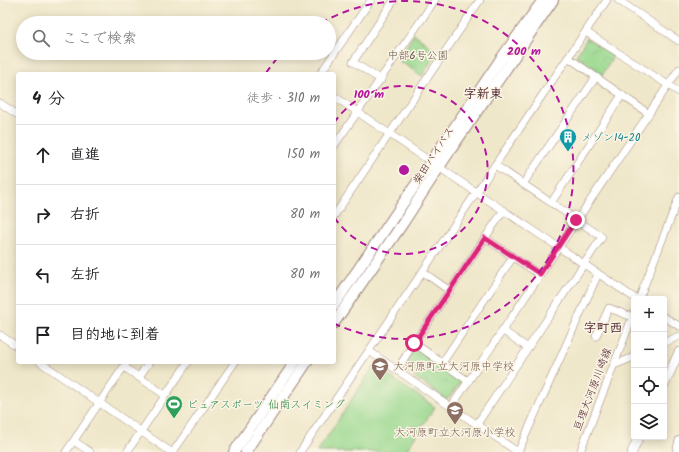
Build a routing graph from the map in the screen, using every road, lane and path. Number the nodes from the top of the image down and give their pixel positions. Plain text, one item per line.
1 (371, 0) edge
2 (394, 0) edge
3 (435, 0) edge
4 (480, 0) edge
5 (543, 0) edge
6 (554, 0) edge
7 (607, 0) edge
8 (618, 0) edge
9 (586, 32) junction
10 (679, 41) edge
11 (336, 51) edge
12 (569, 58) junction
13 (330, 60) edge
14 (679, 69) edge
15 (321, 72) edge
16 (596, 77) junction
17 (381, 80) junction
18 (668, 85) junction
19 (679, 92) edge
20 (622, 95) junction
21 (336, 97) edge
22 (0, 103) edge
23 (357, 112) junction
24 (16, 114) edge
25 (648, 114) junction
26 (389, 134) junction
27 (336, 143) edge
28 (435, 165) junction
29 (496, 165) junction
30 (523, 184) junction
31 (477, 192) junction
32 (679, 197) edge
33 (551, 203) junction
34 (504, 210) junction
35 (336, 213) edge
36 (576, 220) junction
37 (485, 238) junction
38 (558, 247) junction
39 (513, 257) junction
40 (584, 264) junction
41 (422, 272) junction
42 (540, 274) junction
43 (598, 274) junction
44 (450, 291) junction
45 (631, 296) edge
46 (640, 296) edge
47 (336, 302) edge
48 (631, 314) edge
49 (667, 319) edge
50 (336, 320) edge
51 (631, 320) edge
52 (679, 326) edge
53 (502, 330) junction
54 (0, 335) edge
55 (596, 336) dead end
56 (679, 336) edge
57 (667, 342) edge
58 (414, 343) junction
59 (16, 346) edge
60 (528, 348) junction
61 (369, 351) junction
62 (679, 352) edge
63 (631, 358) edge
64 (442, 363) junction
65 (43, 364) edge
66 (148, 364) edge
67 (187, 364) edge
68 (234, 364) edge
69 (295, 364) edge
70 (306, 364) edge
71 (125, 365) edge
72 (614, 365) junction
73 (396, 370) junction
74 (139, 377) junction
75 (667, 378) edge
76 (468, 381) junction
77 (166, 395) junction
78 (100, 403) junction
79 (451, 407) junction
80 (477, 424) junction
81 (141, 431) junction
82 (638, 440) edge
83 (679, 440) edge
84 (74, 441) junction
85 (66, 452) edge
86 (90, 452) edge
87 (127, 452) edge
88 (172, 452) edge
89 (234, 452) edge
90 (246, 452) edge
91 (300, 452) edge
92 (518, 452) edge
93 (580, 452) edge
94 (632, 452) edge
95 (676, 452) edge

1 - 11 street
2 - 17 street
3 - 17 street
4 - 26 street
5 - 28 highway, 柴田バイパス
6 - 28 highway, 柴田バイパス
7 - 9 street
8 - 10 street
9 - 12 street
9 - 18 street
12 - 16 street
12 - 29 street
13 - 15 street
14 - 18 street
16 - 20 street
16 - 30 street
17 - 23 street
18 - 19 street
18 - 25 street
20 - 25 street
20 - 33 street
21 - 23 street
22 - 24 street
23 - 26 street
23 - 27 street
25 - 36 street
26 - 28 street
26 - 35 street
28 - 31 street
28 - 47 highway, 柴田バイパス
28 - 50 highway, 柴田バイパス
29 - 30 street
29 - 31 street
30 - 33 street
31 - 34 street
31 - 41 street
32 - 46 street
33 - 36 street
34 - 37 street
34 - 38 street
36 - 38 street
36 - 40 street
37 - 39 street
37 - 44 street
38 - 40 street
38 - 42 street
39 - 42 street
39 - 64 street
40 - 43 street
40 - 60 street
41 - 44 street
41 - 61 street
42 - 53 street
43 - 45 street
43 - 92 street
44 - 58 street
48 - 55 street
49 - 52 street
51 - 72 street, 亘理大河原川崎線
53 - 60 street
53 - 76 street
54 - 59 street
56 - 57 street
58 - 64 street
58 - 73 street
60 - 80 street
61 - 73 street
61 - 91 street
62 - 75 main road
63 - 72 street
64 - 76 street
65 - 78 street
66 - 74 street
67 - 77 street
68 - 88 street
69 - 89 highway
70 - 90 highway
71 - 74 street
71 - 78 street
72 - 93 street, 亘理大河原川崎線
73 - 79 street
74 - 77 street
76 - 79 street
77 - 81 street
78 - 81 street
78 - 84 street
79 - 80 street
80 - 92 street
81 - 87 street
81 - 88 street
82 - 94 main road
83 - 95 street
84 - 85 street
84 - 86 street

